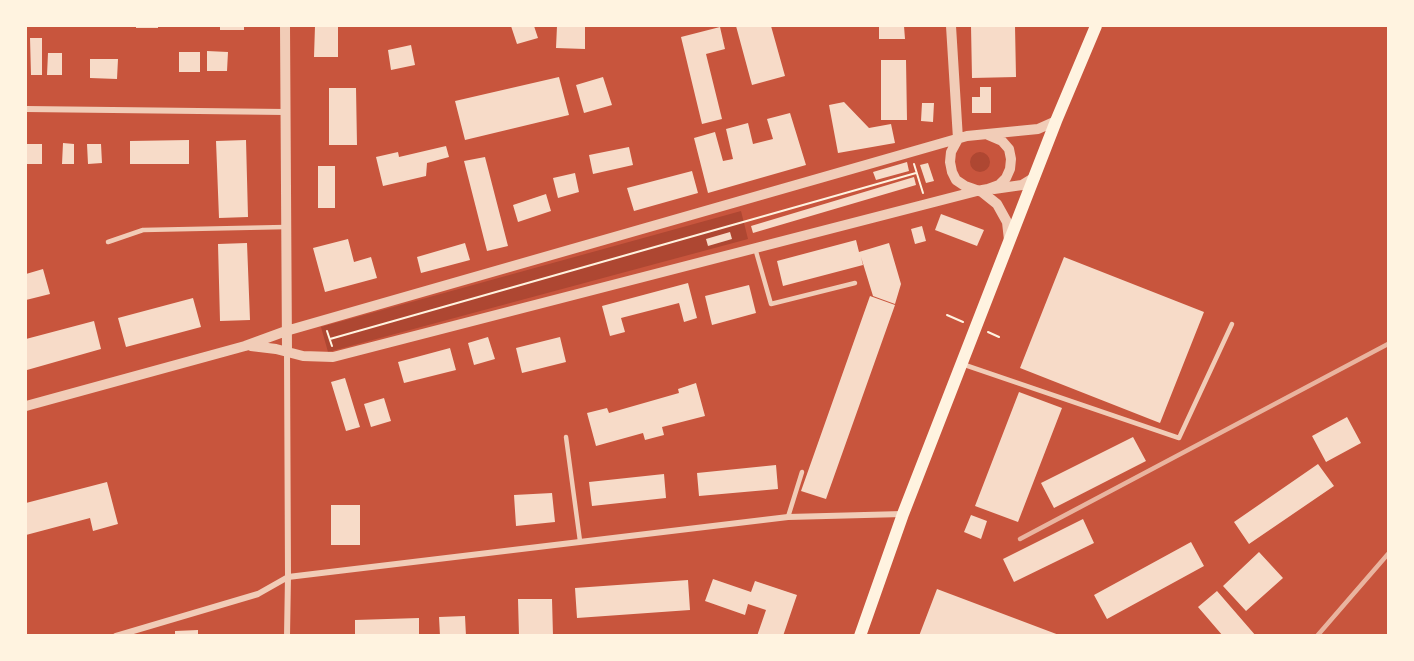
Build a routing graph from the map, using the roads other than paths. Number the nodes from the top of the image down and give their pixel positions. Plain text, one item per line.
1 (285, 26) edge
2 (951, 26) edge
3 (1096, 26) edge
4 (26, 109) edge
5 (285, 112) junction
6 (1056, 121) junction
7 (980, 133) junction
8 (958, 139) junction
9 (1035, 177) junction
10 (983, 190) junction
11 (286, 227) junction
12 (108, 242) dead end
13 (1008, 246) junction
14 (755, 248) junction
15 (855, 283) dead end
16 (1232, 324) dead end
17 (286, 331) junction
18 (245, 346) junction
19 (287, 351) junction
20 (962, 364) junction
21 (26, 406) edge
22 (566, 437) dead end
23 (802, 471) dead end
24 (903, 514) junction
25 (788, 517) junction
26 (580, 541) junction
27 (288, 577) junction
28 (116, 636) edge
29 (287, 636) edge
30 (860, 636) edge

1 - 5 street
2 - 8 street
3 - 6 main road
4 - 5 street
5 - 11 street
6 - 7 street
6 - 9 main road
7 - 8 street
7 - 10 street
8 - 10 street
8 - 17 street
9 - 10 street
9 - 13 main road
10 - 13 street
10 - 14 street
11 - 12 lane
11 - 17 street
13 - 20 main road
14 - 15 lane
14 - 19 street
16 - 20 lane
17 - 18 street
17 - 19 street
18 - 19 street
18 - 21 street
19 - 27 street
20 - 24 main road
22 - 26 lane
23 - 25 lane
24 - 25 street
24 - 30 main road
25 - 26 street
26 - 27 street
27 - 28 street
27 - 29 street

